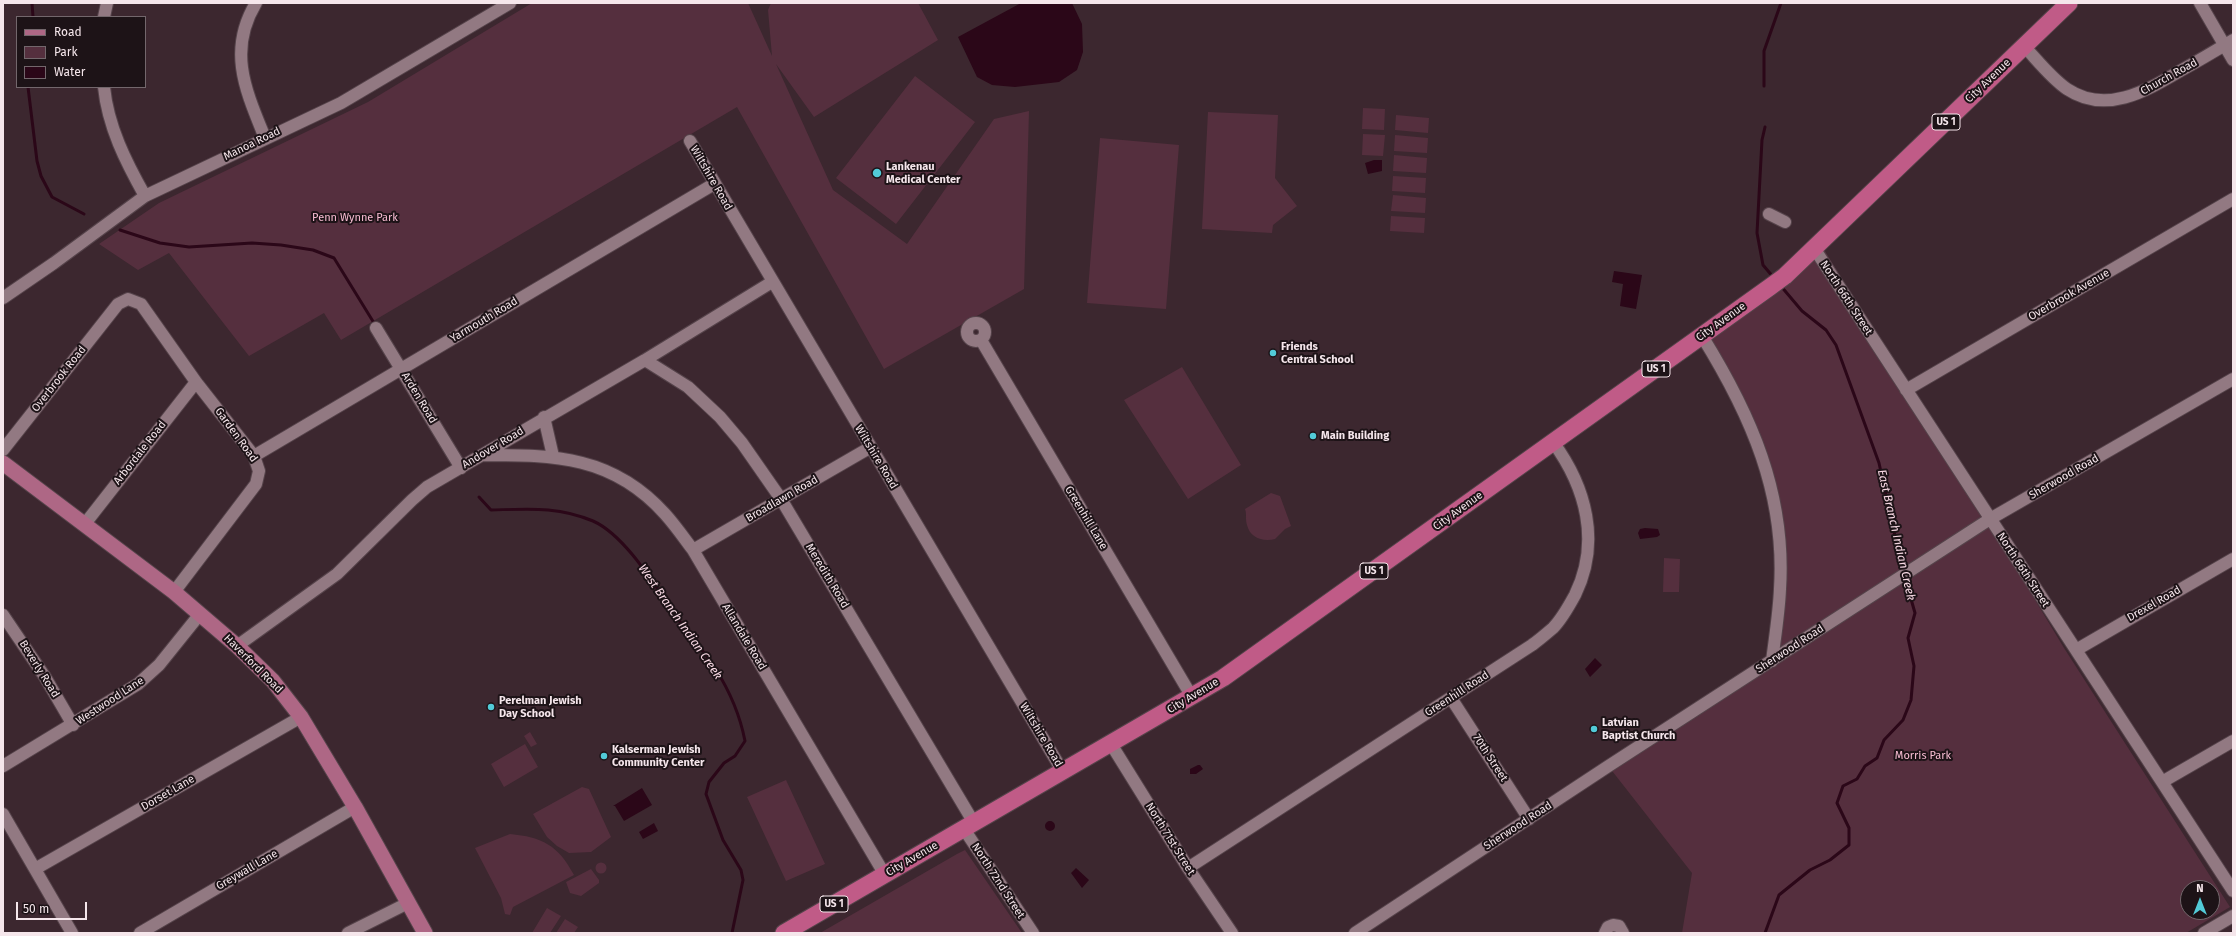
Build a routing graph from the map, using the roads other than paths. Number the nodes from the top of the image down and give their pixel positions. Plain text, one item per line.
1 (108, 3) edge
2 (256, 3) edge
3 (510, 3) edge
4 (2069, 3) edge
5 (2200, 3) edge
6 (104, 16) edge
7 (2229, 43) edge
8 (2024, 46) junction
9 (2233, 60) edge
10 (104, 88) edge
11 (266, 138) junction
12 (690, 142) dead end
13 (714, 184) junction
14 (145, 196) junction
15 (2233, 199) edge
16 (1769, 214) dead end
17 (1785, 222) dead end
18 (1814, 248) junction
19 (772, 282) junction
20 (3, 298) edge
21 (115, 309) joint
22 (376, 328) dead end
23 (1702, 336) junction
24 (981, 340) dead end
25 (645, 360) junction
26 (401, 369) junction
27 (2233, 379) edge
28 (196, 382) junction
29 (1906, 390) junction
30 (544, 417) junction
31 (1553, 442) junction
32 (871, 447) junction
33 (3, 450) edge
34 (482, 455) junction
35 (254, 456) junction
36 (553, 456) junction
37 (3, 463) edge
38 (461, 468) junction
39 (781, 499) junction
40 (1990, 519) junction
41 (84, 525) junction
42 (693, 550) junction
43 (2233, 559) edge
44 (174, 592) junction
45 (200, 614) junction
46 (3, 615) edge
47 (237, 646) junction
48 (2076, 650) junction
49 (1772, 661) junction
50 (1192, 697) junction
51 (1451, 698) junction
52 (301, 717) junction
53 (73, 725) junction
54 (2233, 741) edge
55 (1111, 744) junction
56 (3, 766) edge
57 (1063, 772) junction
58 (2162, 782) junction
59 (355, 807) junction
60 (3, 814) edge
61 (1529, 819) junction
62 (969, 826) junction
63 (1188, 868) junction
64 (35, 869) junction
65 (885, 875) junction
66 (2233, 891) edge
67 (408, 903) junction
68 (2233, 916) edge
69 (72, 933) edge
70 (140, 933) edge
71 (348, 933) edge
72 (425, 933) edge
73 (784, 933) edge
74 (1033, 933) edge
75 (1232, 933) edge
76 (1355, 933) edge
77 (1605, 933) edge
78 (1624, 933) edge
79 (2204, 933) edge

1 - 6 street
2 - 11 street
3 - 11 street, Manoa Road
4 - 8 highway, City Avenue / US 1
5 - 7 street
7 - 8 street, Church Road
7 - 9 street
8 - 18 highway, City Avenue / US 1
10 - 14 street
11 - 14 street, Manoa Road
12 - 13 street, Wiltshire Road
13 - 19 street, Wiltshire Road
13 - 26 street, Yarmouth Road
14 - 20 street, Manoa Road
15 - 29 street, Overbrook Avenue
16 - 17 street
18 - 23 highway, City Avenue / US 1
18 - 29 street, North 66th Street
19 - 25 street, Andover Road
19 - 32 street, Wiltshire Road
21 - 28 street, Garden Road
21 - 33 street, Overbrook Road
22 - 26 street, Arden Road
23 - 31 highway, City Avenue / US 1
23 - 49 street
24 - 50 street, Greenhill Lane
25 - 30 street, Andover Road
25 - 39 street, Meredith Road
26 - 35 street, Yarmouth Road
26 - 38 street, Arden Road
27 - 40 street, Sherwood Road
28 - 35 street, Garden Road
28 - 41 street, Arbordale Road
29 - 40 street, North 66th Street
30 - 34 street, Andover Road
30 - 36 street
31 - 50 highway, City Avenue / US 1
31 - 51 street, Greenhill Road
32 - 39 street, Broadlawn Road
32 - 57 street, Wiltshire Road
34 - 36 street, Allandale Road
34 - 38 street, Andover Road
35 - 44 street, Garden Road
36 - 42 street, Allandale Road
37 - 41 main road, Haverford Road
38 - 47 street, Andover Road
39 - 42 street, Broadlawn Road
39 - 62 street, Meredith Road
40 - 48 street, North 66th Street
40 - 49 street, Sherwood Road
41 - 44 main road, Haverford Road
42 - 65 street, Allandale Road
43 - 48 street, Drexel Road
44 - 45 main road, Haverford Road
45 - 47 main road, Haverford Road
45 - 53 street, Westwood Lane
46 - 53 street, Beverly Road
47 - 52 main road, Haverford Road
48 - 58 street, North 66th Street
49 - 61 street, Sherwood Road
50 - 55 highway, City Avenue / US 1
51 - 61 street, 70th Street
51 - 63 street, Greenhill Road
52 - 59 main road, Haverford Road
52 - 64 street, Dorset Lane
53 - 56 street, Westwood Lane
54 - 58 street
55 - 57 highway, City Avenue / US 1
55 - 63 street, North 71st Street
57 - 62 highway, City Avenue / US 1
58 - 66 street, North 66th Street
59 - 67 main road, Haverford Road
59 - 70 street, Greywall Lane
60 - 64 street
61 - 76 street, Sherwood Road
62 - 65 highway, City Avenue / US 1
62 - 74 street, North 72nd Street
63 - 75 street, North 71st Street
64 - 69 street
65 - 73 highway, City Avenue / US 1
67 - 71 street
67 - 72 main road, Haverford Road
68 - 79 street
77 - 78 street

